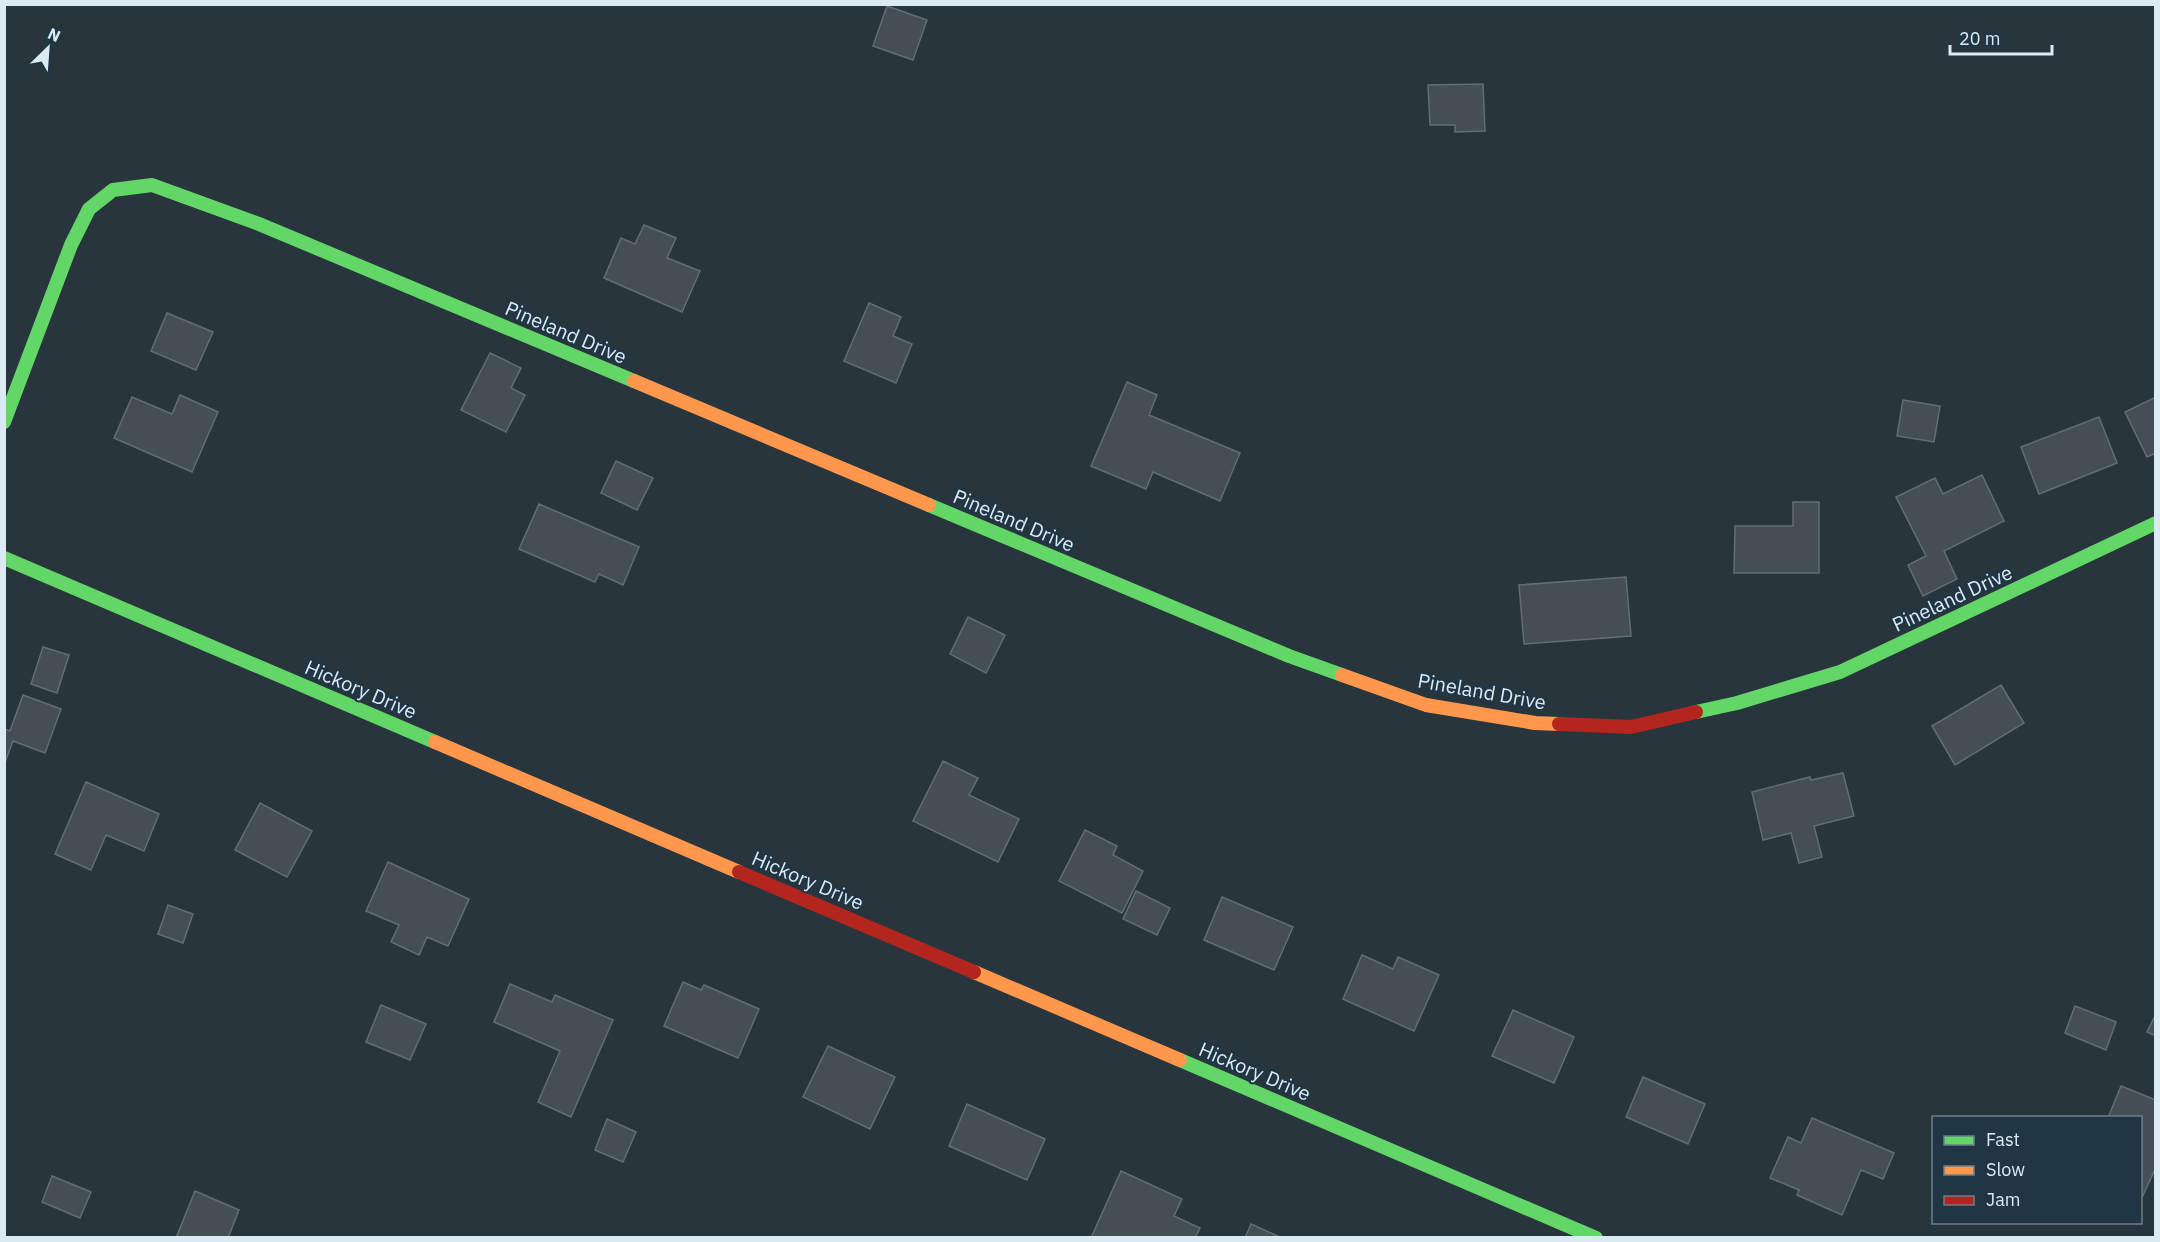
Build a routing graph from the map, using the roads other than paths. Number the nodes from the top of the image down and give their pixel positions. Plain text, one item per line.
1 (4, 422) edge
2 (2156, 524) edge
3 (4, 558) edge
4 (1596, 1238) edge

1 - 2 street, Pineland Drive
3 - 4 street, Hickory Drive

